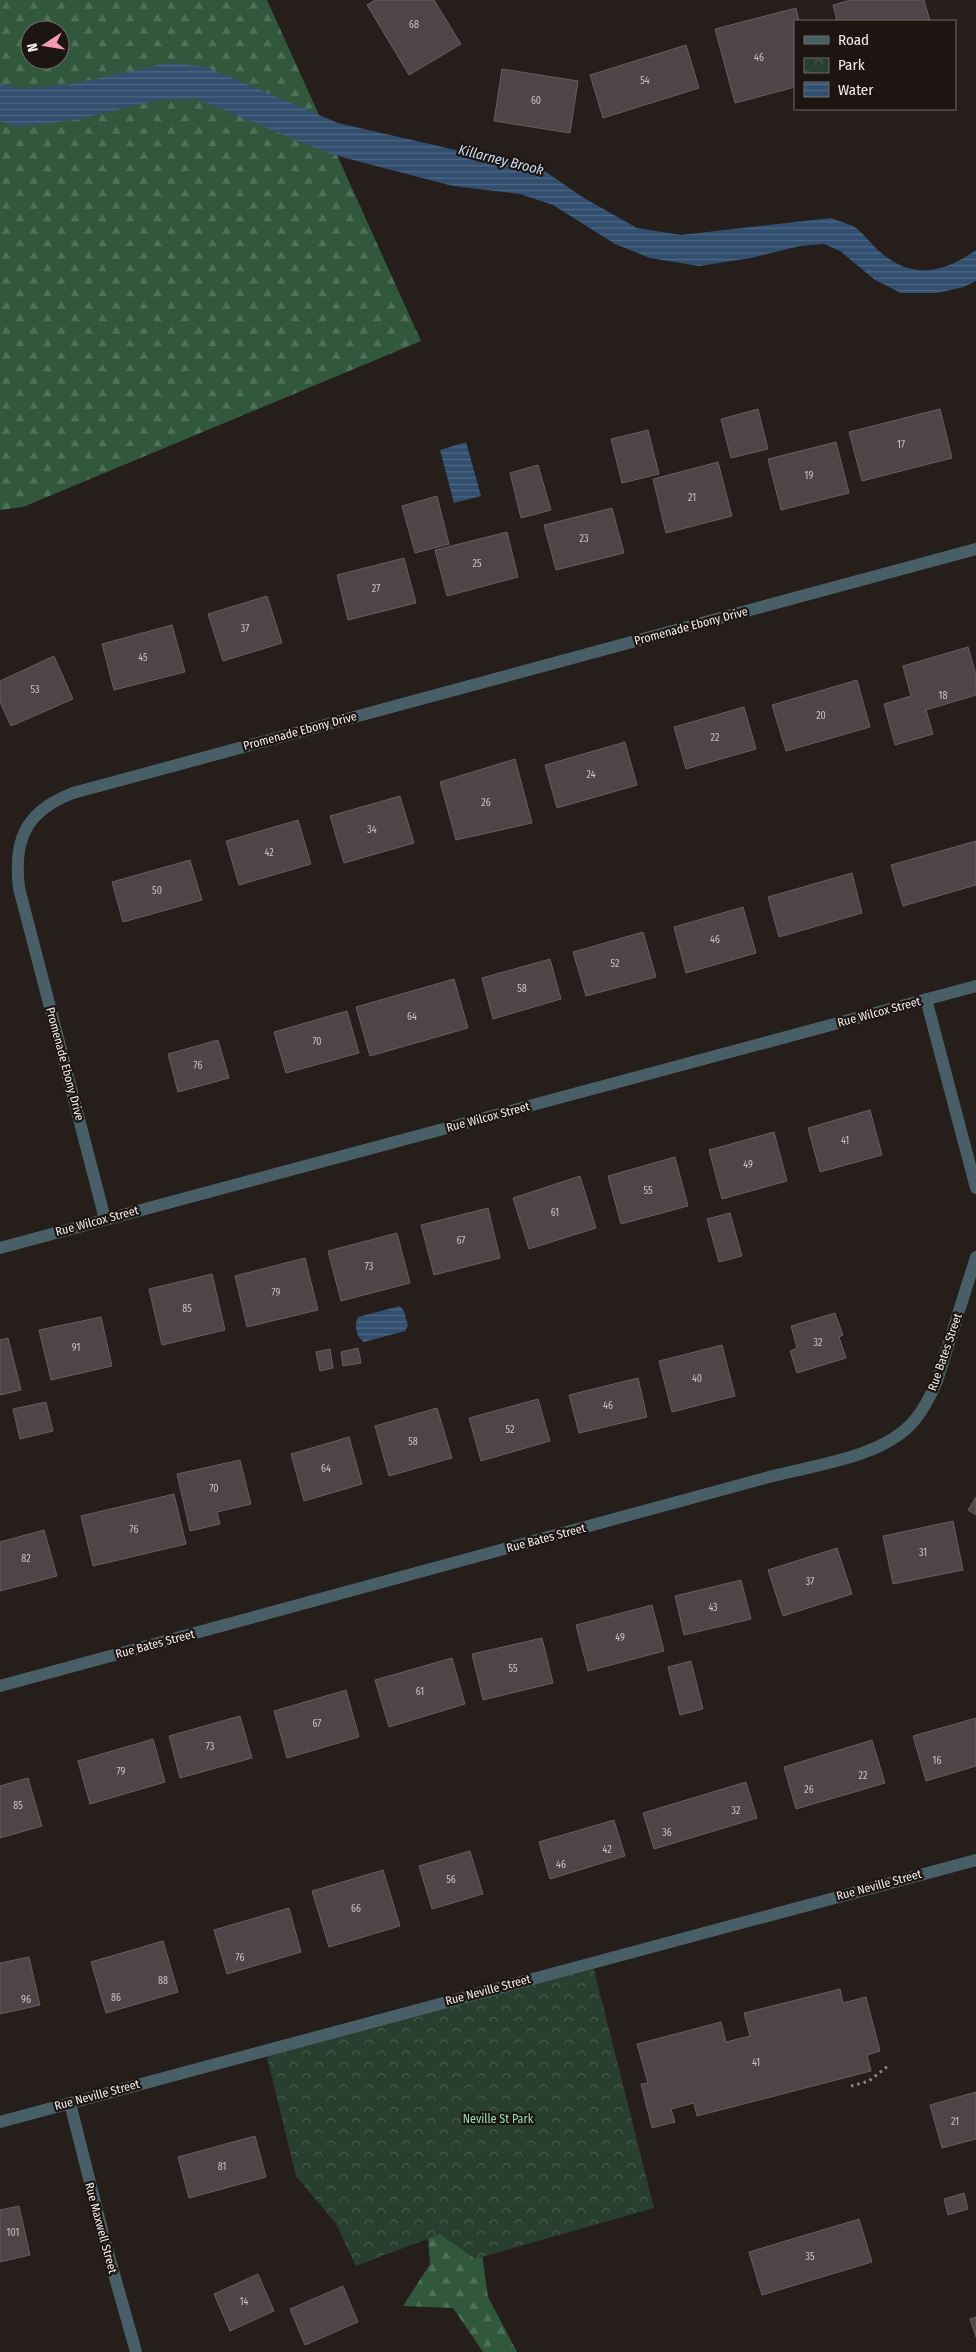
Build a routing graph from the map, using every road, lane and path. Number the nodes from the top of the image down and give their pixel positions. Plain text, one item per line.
1 (976, 549) edge
2 (976, 986) edge
3 (926, 1000) junction
4 (976, 1188) edge
5 (106, 1219) junction
6 (0, 1248) edge
7 (976, 1257) edge
8 (0, 1686) edge
9 (976, 1860) edge
10 (888, 2066) dead end
11 (851, 2086) dead end
12 (70, 2103) junction
13 (0, 2122) edge
14 (136, 2352) edge

1 - 5 street, Promenade Ebony Drive
2 - 3 street, Rue Wilcox Street
3 - 4 street
3 - 5 street, Rue Wilcox Street
5 - 6 street, Rue Wilcox Street
7 - 8 street, Rue Bates Street
9 - 12 street, Rue Neville Street
10 - 11 path
12 - 13 street, Rue Neville Street
12 - 14 street, Rue Maxwell Street

